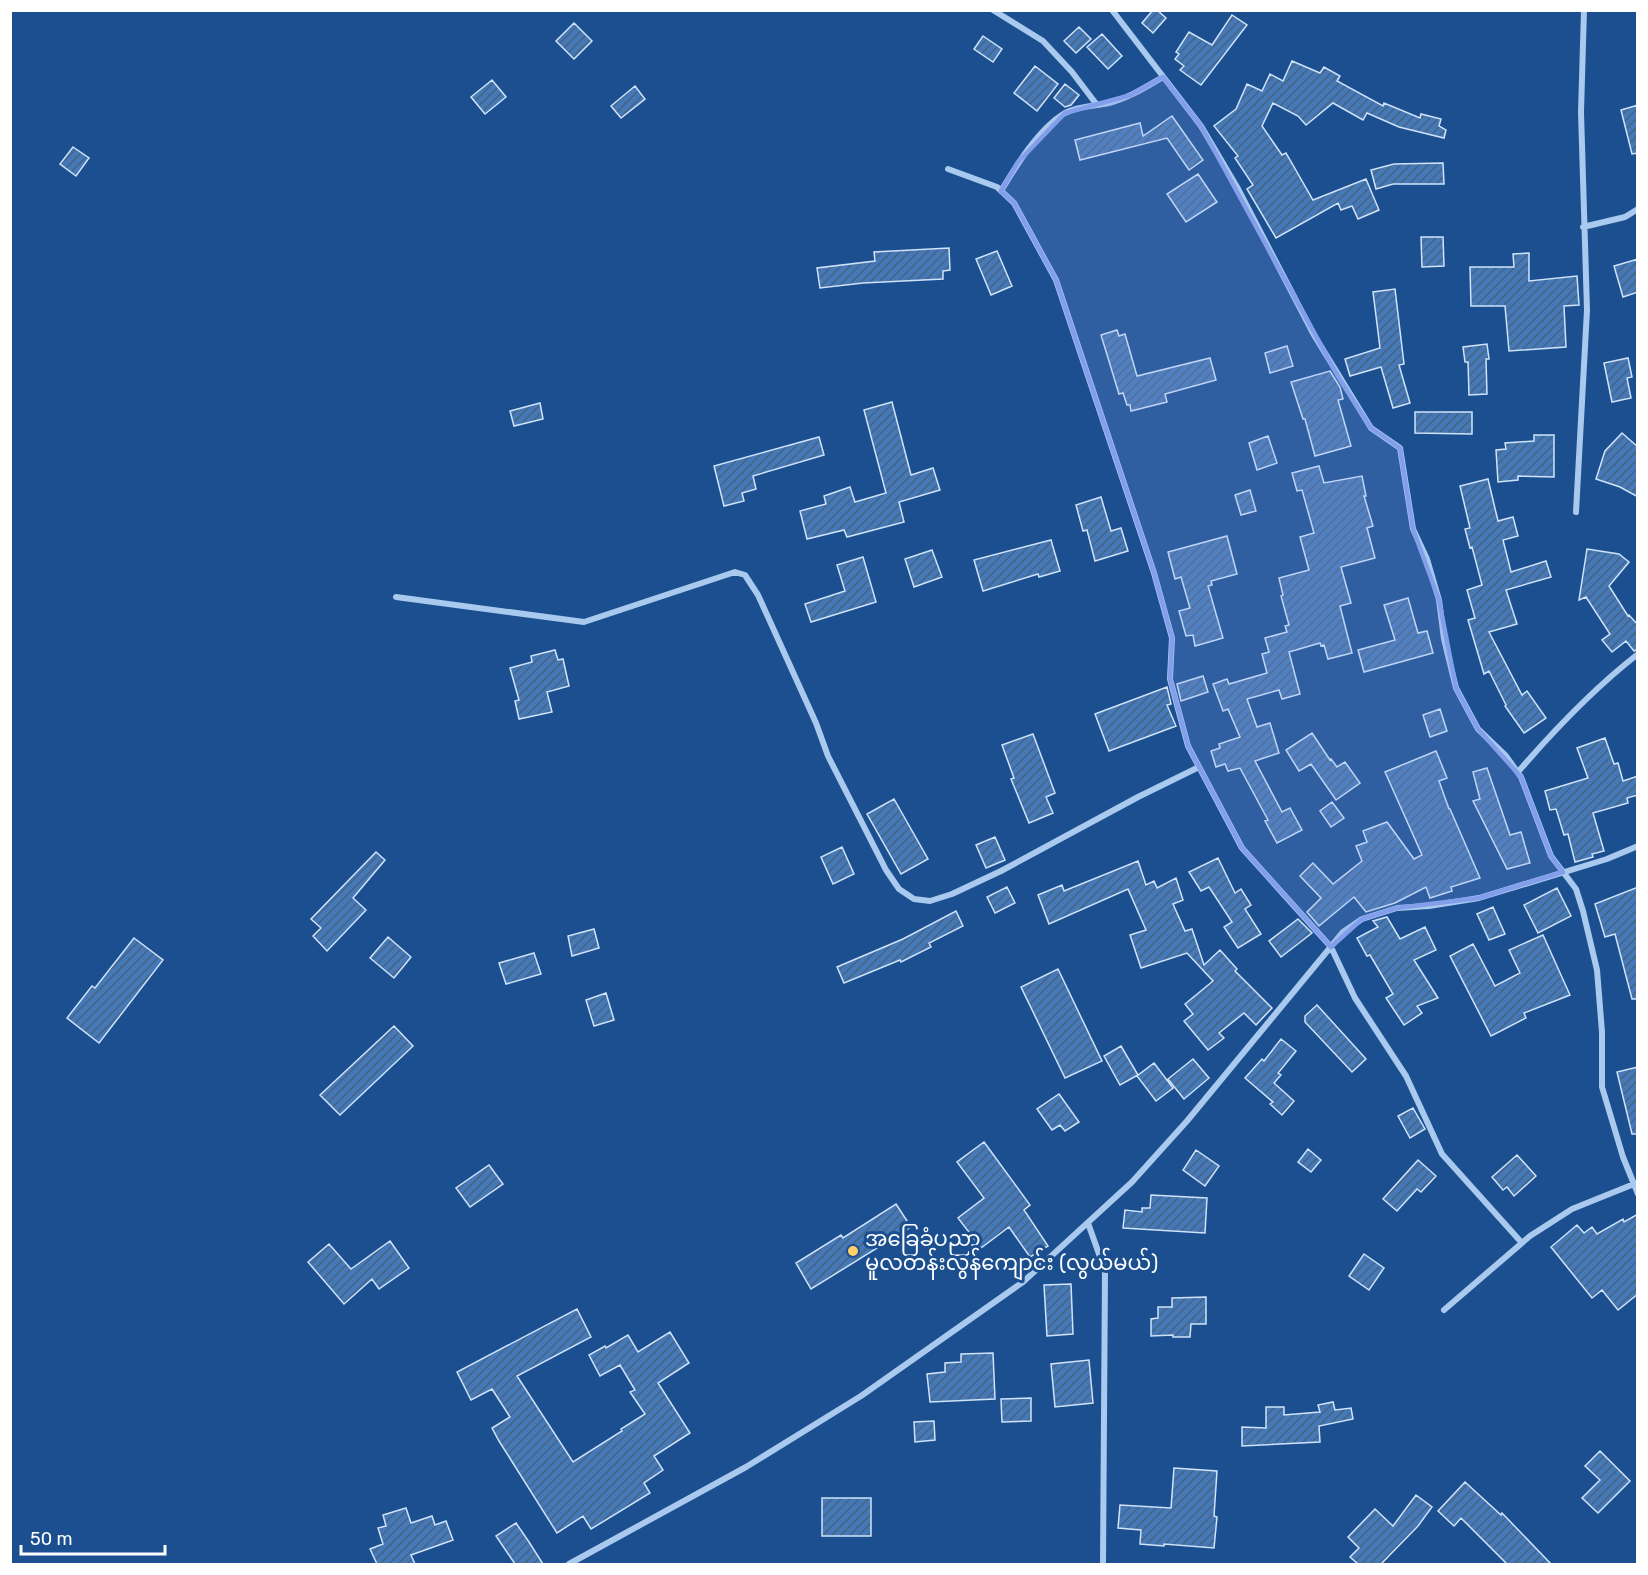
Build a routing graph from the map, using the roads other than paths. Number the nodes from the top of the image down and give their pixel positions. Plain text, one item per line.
1 (993, 10) edge
2 (1112, 10) edge
3 (1584, 10) edge
4 (1163, 77) junction
5 (1097, 105) junction
6 (948, 169) dead end
7 (1001, 191) junction
8 (1638, 209) edge
9 (1583, 227) junction
10 (1576, 512) dead end
11 (396, 597) dead end
12 (1638, 654) edge
13 (1199, 767) junction
14 (1518, 772) junction
15 (1638, 846) edge
16 (1563, 872) junction
17 (1331, 947) junction
18 (1634, 1184) junction
19 (1638, 1194) edge
20 (1088, 1223) junction
21 (1522, 1243) junction
22 (1444, 1310) dead end
23 (569, 1564) edge
24 (1103, 1564) edge

1 - 5 street
2 - 4 street
3 - 9 street
4 - 5 street
4 - 14 street
5 - 7 street
6 - 7 street
7 - 13 street
8 - 9 street
9 - 10 street
11 - 13 street
12 - 14 street
13 - 17 street
14 - 16 street
15 - 16 street
16 - 17 street
16 - 18 street
17 - 20 street
17 - 21 street
18 - 19 street
18 - 21 street
20 - 23 street
20 - 24 street
21 - 22 street

